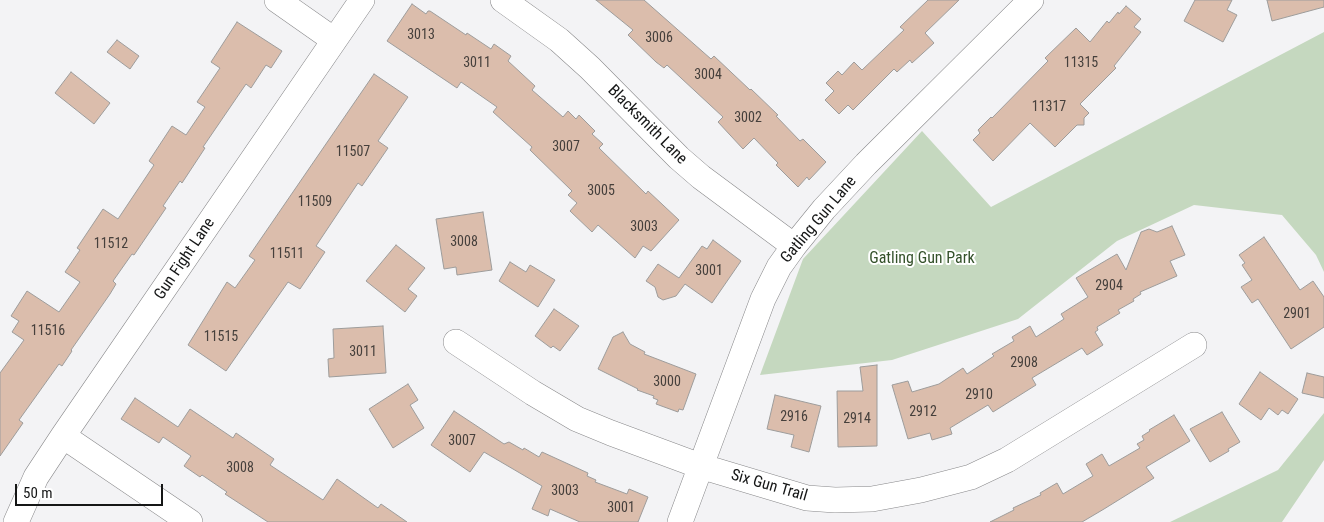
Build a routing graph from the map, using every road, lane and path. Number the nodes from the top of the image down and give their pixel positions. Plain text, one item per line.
1 (277, 0) edge
2 (362, 0) edge
3 (503, 0) edge
4 (1031, 0) edge
5 (334, 40) junction
6 (794, 246) junction
7 (456, 342) dead end
8 (1194, 344) dead end
9 (63, 436) junction
10 (700, 466) junction
11 (16, 522) edge
12 (190, 522) edge
13 (680, 522) edge

1 - 5 street
2 - 5 street, Gun Fight Lane
3 - 6 street, Blacksmith Lane
4 - 6 street, Gatling Gun Lane
5 - 9 street, Gun Fight Lane
6 - 10 street, Gatling Gun Lane
7 - 10 street, Six Gun Trail
8 - 10 street, Six Gun Trail
9 - 11 street, Gun Fight Lane
9 - 12 street
10 - 13 street, Gatling Gun Lane

